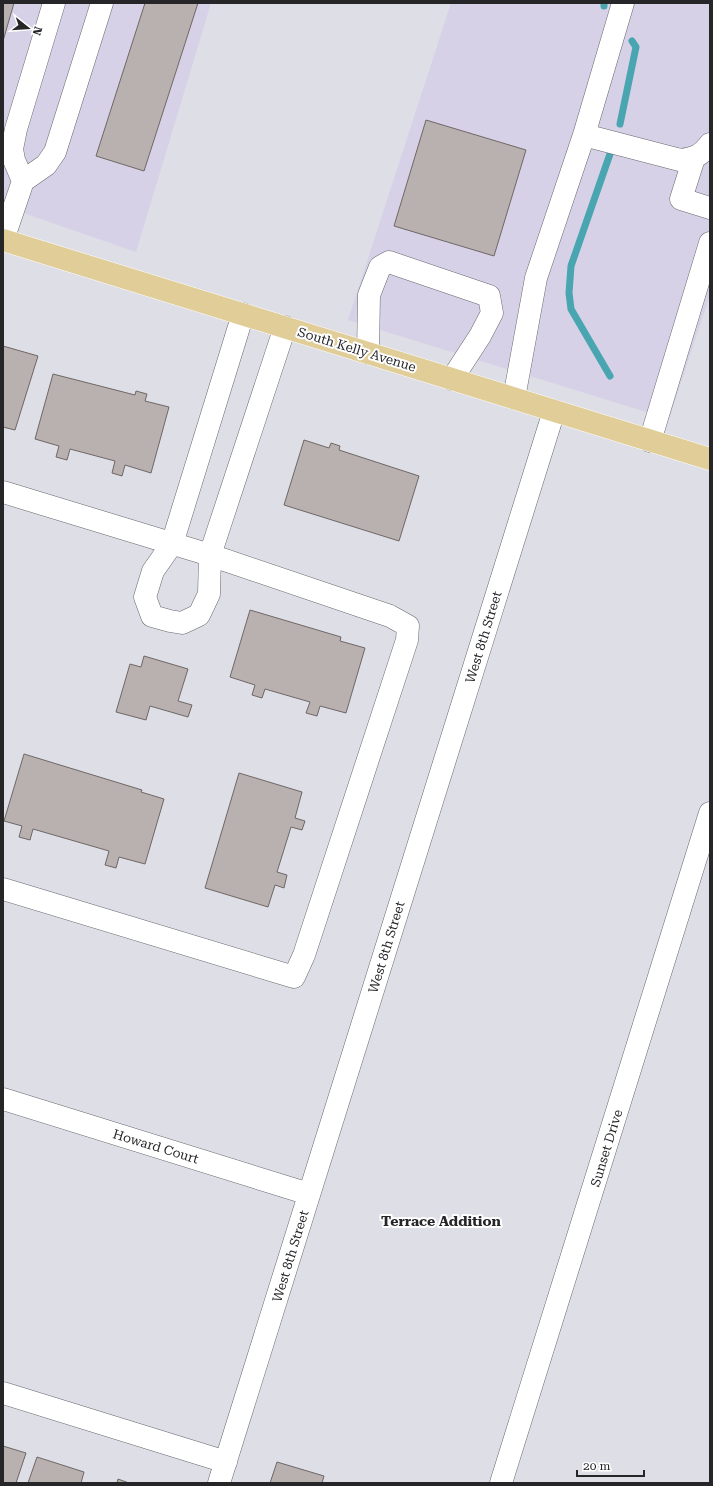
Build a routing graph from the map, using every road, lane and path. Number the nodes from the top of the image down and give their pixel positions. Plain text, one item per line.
1 (54, 3) edge
2 (102, 3) edge
3 (623, 3) edge
4 (584, 135) junction
5 (710, 144) edge
6 (694, 158) junction
7 (23, 181) junction
8 (710, 208) edge
9 (3, 240) edge
10 (710, 243) edge
11 (243, 314) junction
12 (285, 327) junction
13 (368, 353) junction
14 (452, 379) junction
15 (514, 398) junction
16 (554, 411) junction
17 (650, 441) junction
18 (710, 459) edge
19 (3, 492) edge
20 (172, 544) junction
21 (210, 555) junction
22 (710, 813) edge
23 (3, 889) edge
24 (3, 1099) edge
25 (309, 1194) junction
26 (3, 1393) edge
27 (226, 1462) junction
28 (219, 1483) edge
29 (502, 1483) edge

1 - 7 street
2 - 7 street
3 - 4 street
4 - 6 street
4 - 15 street
5 - 6 street
6 - 8 street
7 - 9 street
9 - 11 main road, South Kelly Avenue
10 - 17 street
11 - 12 main road, South Kelly Avenue
11 - 20 street
12 - 13 main road, South Kelly Avenue
12 - 21 street
13 - 14 main road, South Kelly Avenue
13 - 14 street
14 - 15 main road, South Kelly Avenue
15 - 16 main road, South Kelly Avenue
16 - 17 main road, South Kelly Avenue
16 - 25 street, West 8th Street
17 - 18 main road, South Kelly Avenue
19 - 20 street
20 - 21 street
20 - 21 street
21 - 23 street
22 - 29 street, Sunset Drive
24 - 25 street, Howard Court
25 - 27 street, West 8th Street
26 - 27 street
27 - 28 street, West 8th Street

